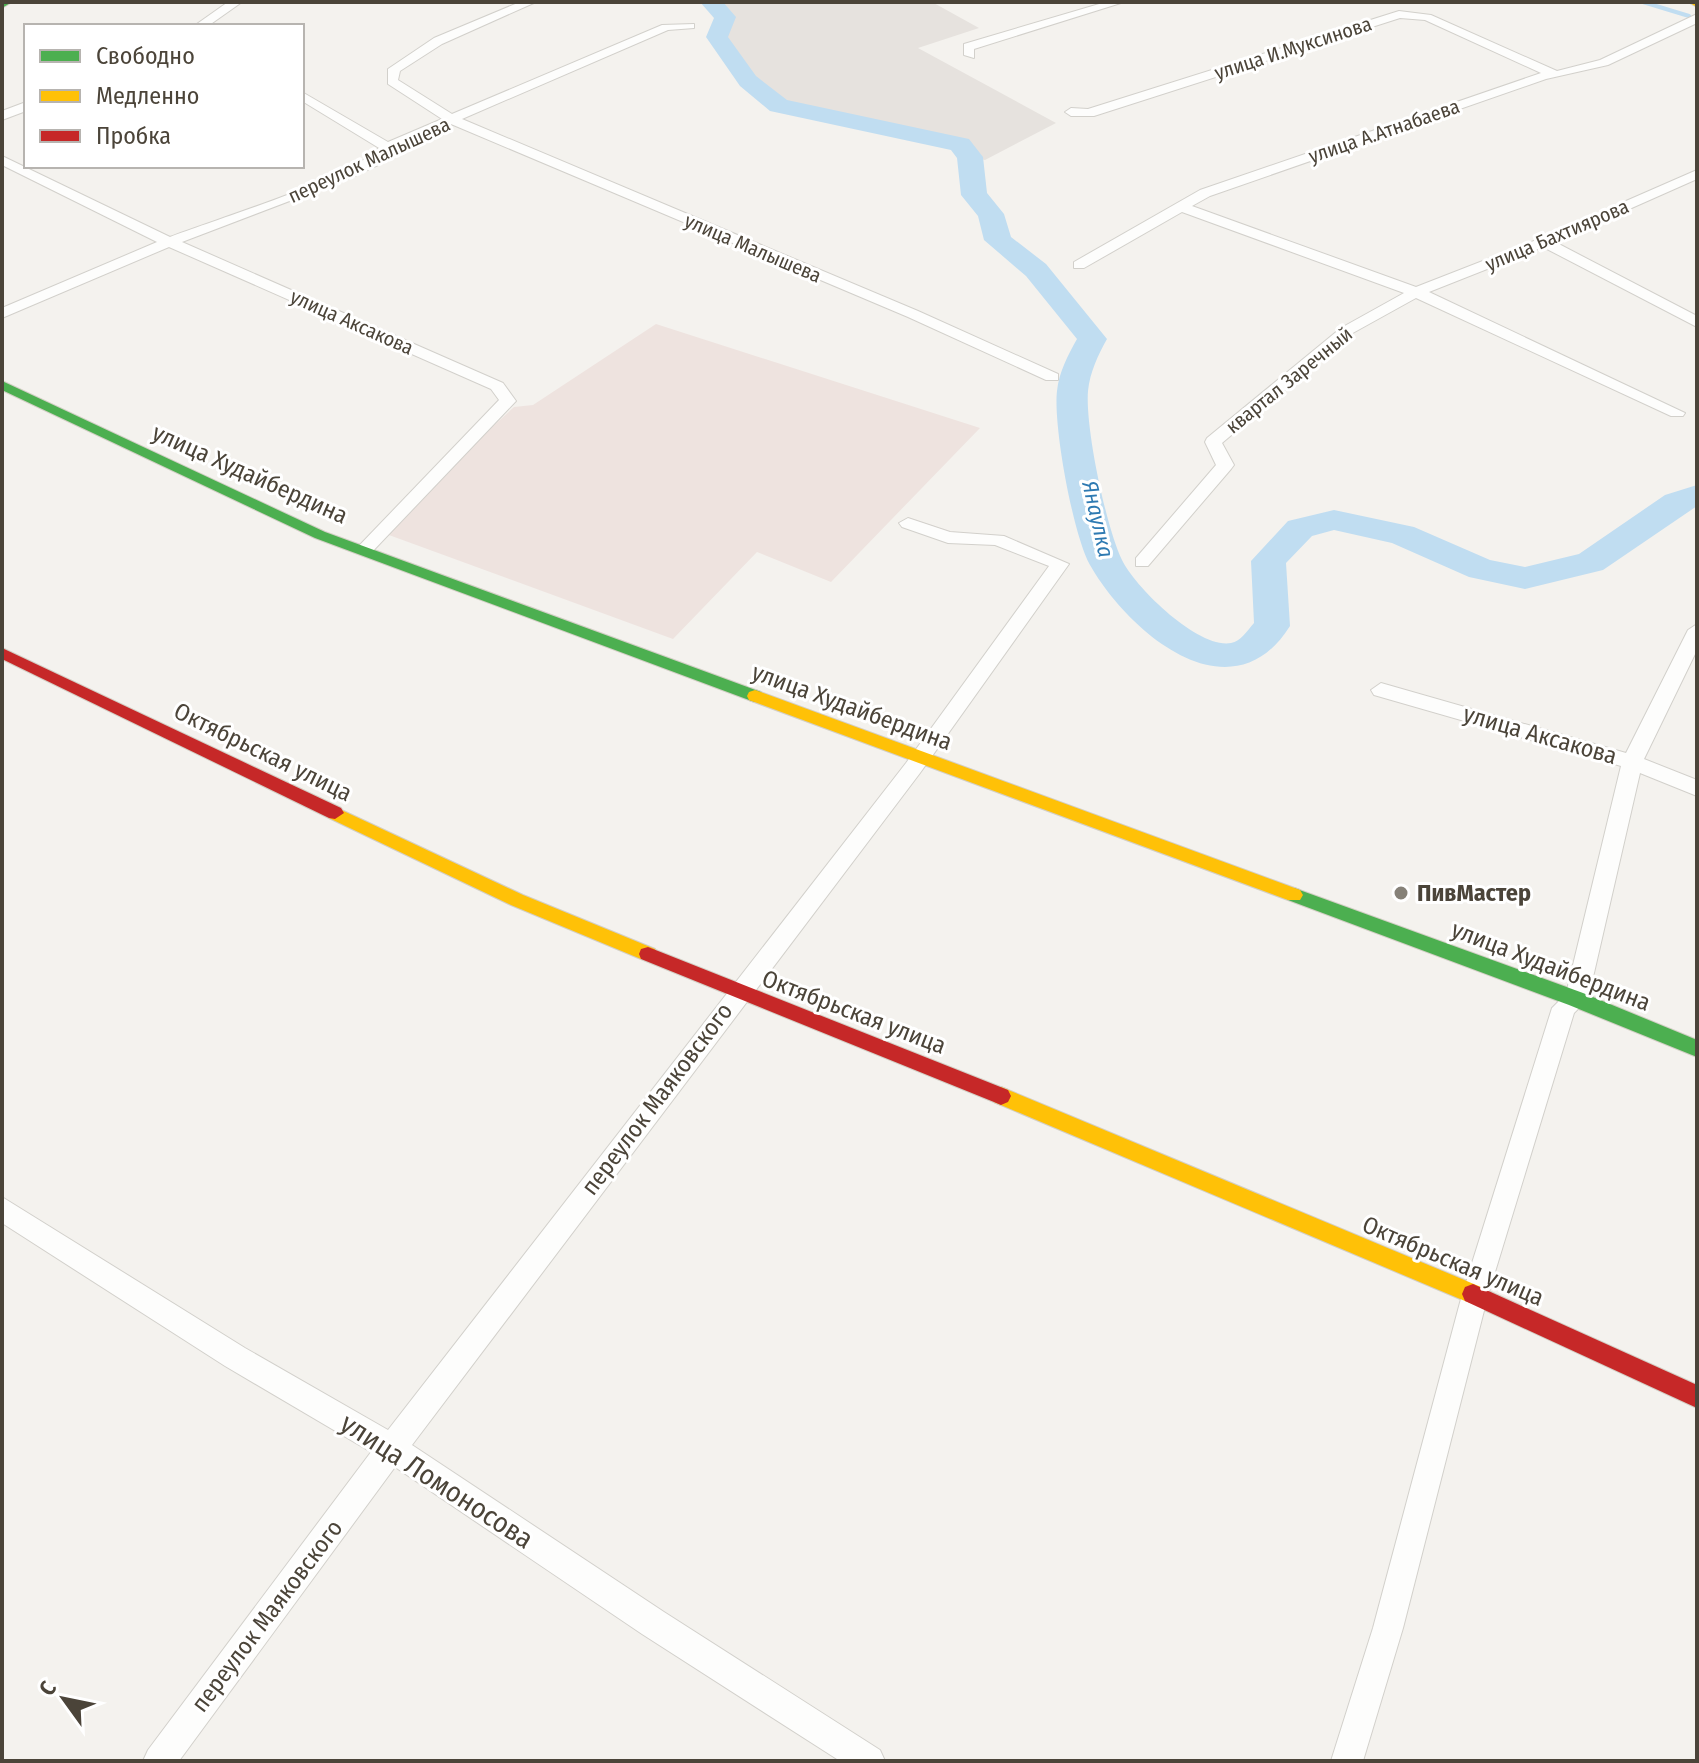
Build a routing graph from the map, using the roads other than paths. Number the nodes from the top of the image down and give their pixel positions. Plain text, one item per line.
1 (7, 2) edge
2 (236, 2) edge
3 (530, 2) edge
4 (1118, 2) edge
5 (2, 5) edge
6 (1697, 18) edge
7 (203, 24) edge
8 (690, 26) dead end
9 (970, 55) dead end
10 (1556, 75) junction
11 (304, 97) edge
12 (24, 107) edge
13 (1071, 112) dead end
14 (2, 116) edge
15 (453, 120) junction
16 (387, 147) junction
17 (2, 160) edge
18 (1697, 174) edge
19 (1679, 182) junction
20 (1697, 190) edge
21 (1181, 207) junction
22 (169, 242) junction
23 (1544, 242) junction
24 (1079, 265) dead end
25 (1416, 292) junction
26 (2, 313) edge
27 (1697, 322) edge
28 (1052, 377) dead end
29 (2, 385) edge
30 (1677, 413) dead end
31 (908, 523) dead end
32 (364, 550) junction
33 (1142, 562) dead end
34 (1697, 630) edge
35 (2, 653) edge
36 (1381, 690) dead end
37 (922, 756) junction
38 (1632, 762) junction
39 (1697, 788) edge
40 (738, 992) junction
41 (1576, 999) junction
42 (1697, 1049) edge
43 (2, 1209) edge
44 (1475, 1295) junction
45 (1697, 1397) edge
46 (392, 1448) junction
47 (159, 1761) edge
48 (869, 1761) edge
49 (1347, 1761) edge

1 - 5 street
2 - 7 street
3 - 15 street, улица Малышева
4 - 9 street
6 - 10 street, улица А.Атнабаева
8 - 15 street, переулок Малышева
10 - 13 street, улица И.Муксинова
10 - 21 street, улица А.Атнабаева
11 - 16 street
12 - 14 street
15 - 16 street, переулок Малышева
15 - 28 street, улица Малышева
16 - 22 street, переулок Малышева
17 - 22 street, улица Аксакова
18 - 19 street, улица Бахтиярова
19 - 20 street
19 - 23 street, улица Бахтиярова
21 - 24 street, улица А.Атнабаева
21 - 25 street
22 - 26 street, переулок Малышева
22 - 32 street, улица Аксакова
23 - 25 street, улица Бахтиярова
23 - 27 street
25 - 30 street
25 - 33 street, квартал Заречный
29 - 32 street, улица Худайбердина
31 - 37 street, переулок Маяковского
32 - 37 street, улица Худайбердина
34 - 38 street
35 - 40 street, Октябрьская улица
36 - 38 street, улица Аксакова
37 - 40 street, переулок Маяковского
37 - 41 street, улица Худайбердина
38 - 39 street, улица Аксакова
38 - 41 street
40 - 44 street, Октябрьская улица
40 - 46 street, переулок Маяковского
41 - 42 street, улица Худайбердина
41 - 44 street
43 - 46 street, улица Ломоносова
44 - 45 street, Октябрьская улица
44 - 49 street
46 - 47 street, переулок Маяковского
46 - 48 street, улица Ломоносова

